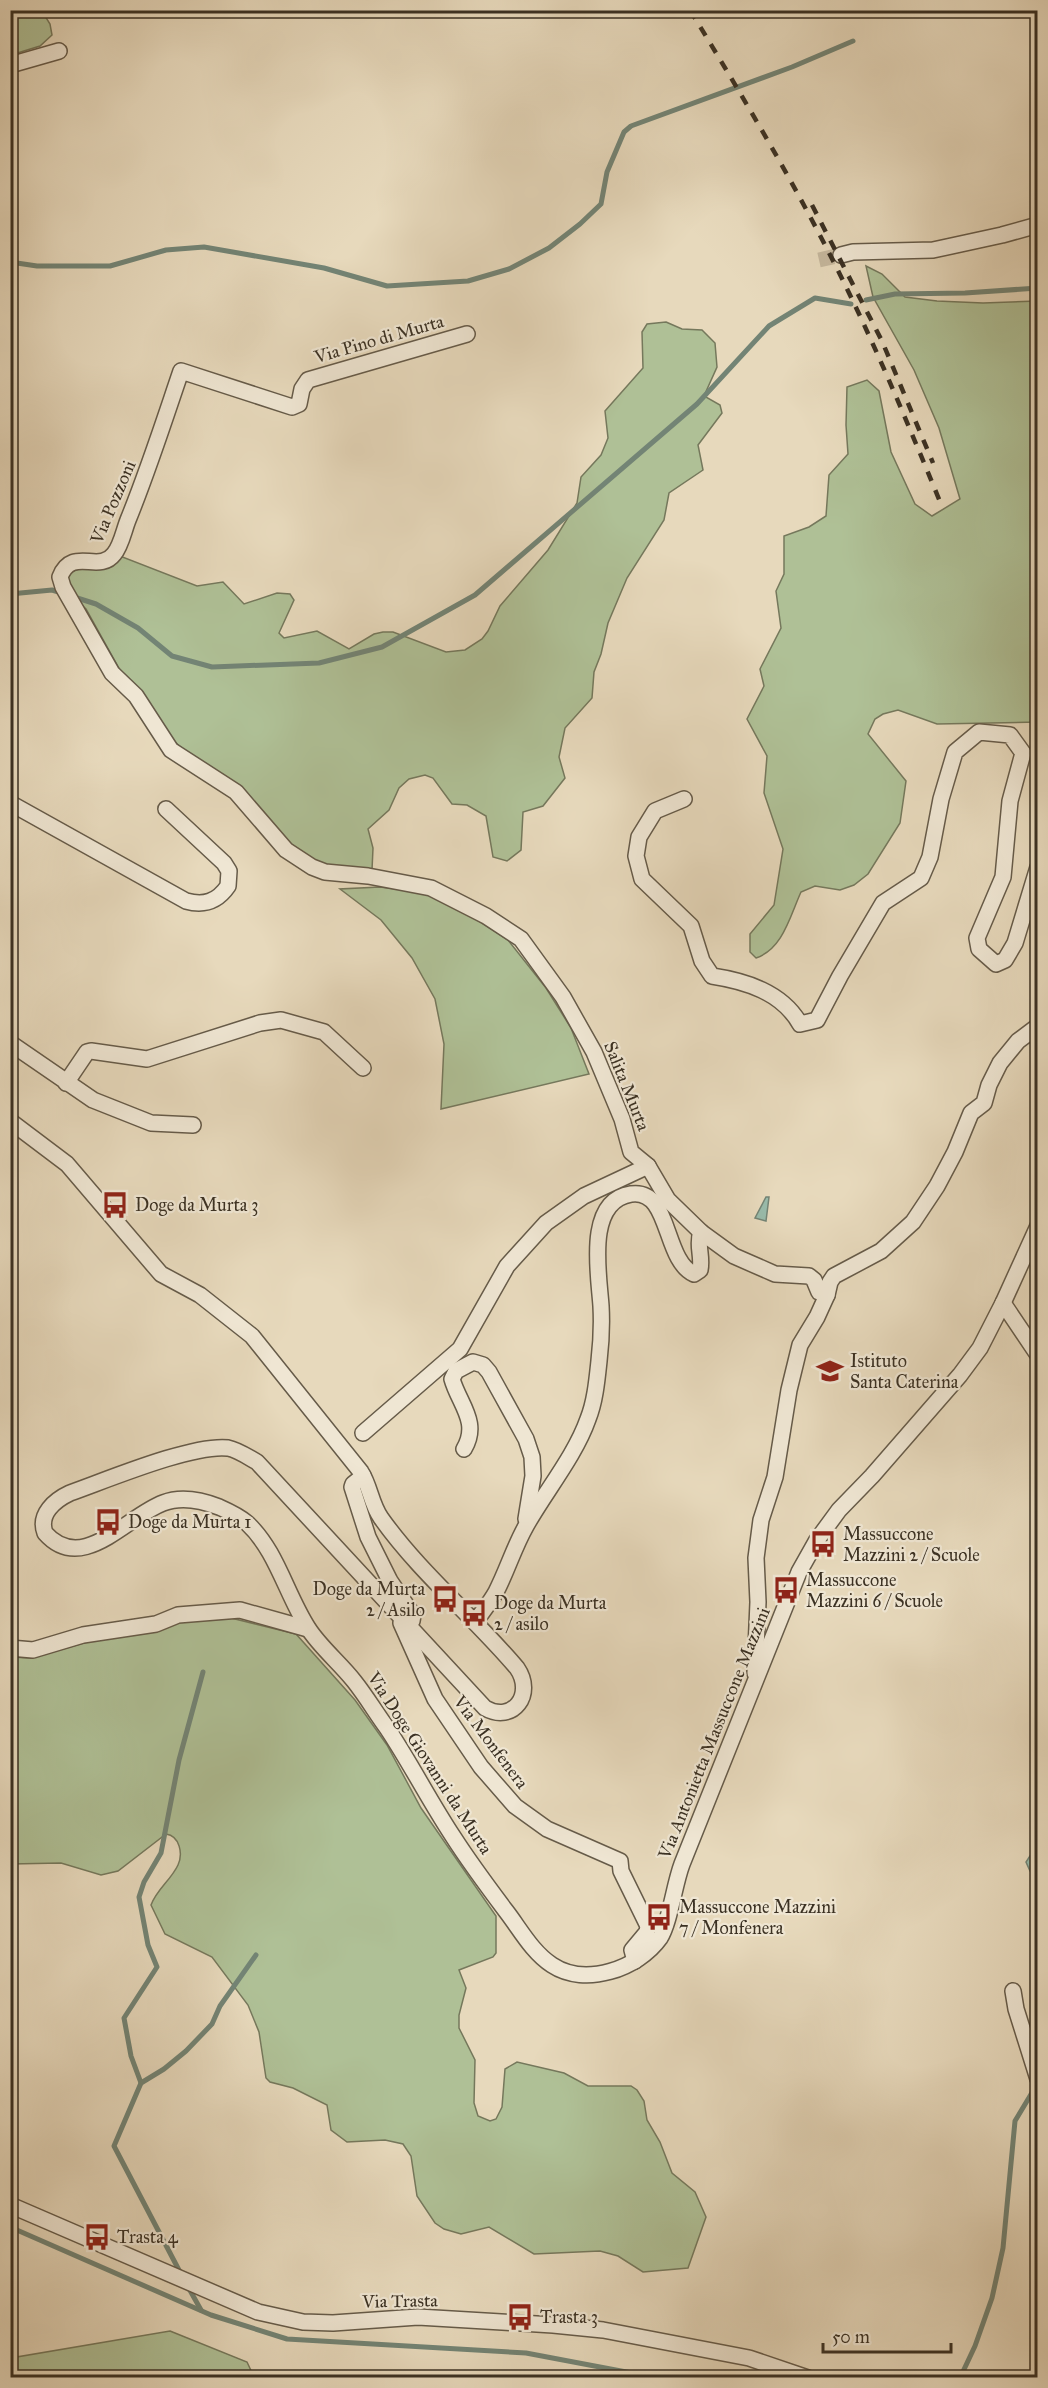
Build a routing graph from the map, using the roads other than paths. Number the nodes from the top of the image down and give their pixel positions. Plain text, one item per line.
1 (59, 51) dead end
2 (10, 65) edge
3 (1038, 225) edge
4 (841, 255) tunnel mouth
5 (467, 334) dead end
6 (181, 371) joint
7 (684, 799) dead end
8 (10, 803) edge
9 (166, 809) dead end
10 (1038, 867) edge
11 (368, 876) joint
12 (1038, 1026) edge
13 (10, 1043) edge
14 (363, 1068) dead end
15 (66, 1083) junction
16 (10, 1121) edge
17 (193, 1125) dead end
18 (648, 1166) junction
19 (1038, 1226) edge
20 (701, 1232) junction
21 (826, 1295) junction
22 (1003, 1303) junction
23 (1038, 1355) edge
24 (363, 1433) dead end
25 (464, 1449) dead end
26 (363, 1476) junction
27 (525, 1528) junction
28 (475, 1622) junction
29 (405, 1623) junction
30 (308, 1629) junction
31 (10, 1648) edge
32 (754, 1684) junction
33 (635, 1961) junction
34 (1013, 1991) dead end
35 (1038, 2079) edge
36 (10, 2205) edge
37 (808, 2378) edge

1 - 2 street
3 - 4 street
5 - 6 street, Via Pino di Murta
6 - 11 street, Via Pozzoni
7 - 10 street
8 - 9 street
11 - 18 street, Salita Murta
12 - 21 street
13 - 15 street
14 - 15 street
15 - 17 street
16 - 26 street, Via Doge Giovanni da Murta
18 - 20 street, Salita Murta
18 - 24 street
19 - 22 street, Via Antonietta Massuccone Mazzini
20 - 21 street, Salita Murta
20 - 27 street
21 - 32 street
22 - 23 street
22 - 32 street, Via Antonietta Massuccone Mazzini
25 - 27 street
26 - 28 street, Via Doge Giovanni da Murta
26 - 29 street, Via Monfenera
27 - 28 street
28 - 29 street, Via Doge Giovanni da Murta
29 - 30 street, Via Doge Giovanni da Murta
29 - 33 street, Via Monfenera
30 - 31 street
30 - 33 street, Via Doge Giovanni da Murta
32 - 33 street, Via Antonietta Massuccone Mazzini
34 - 35 street
36 - 37 street, Via Trasta

